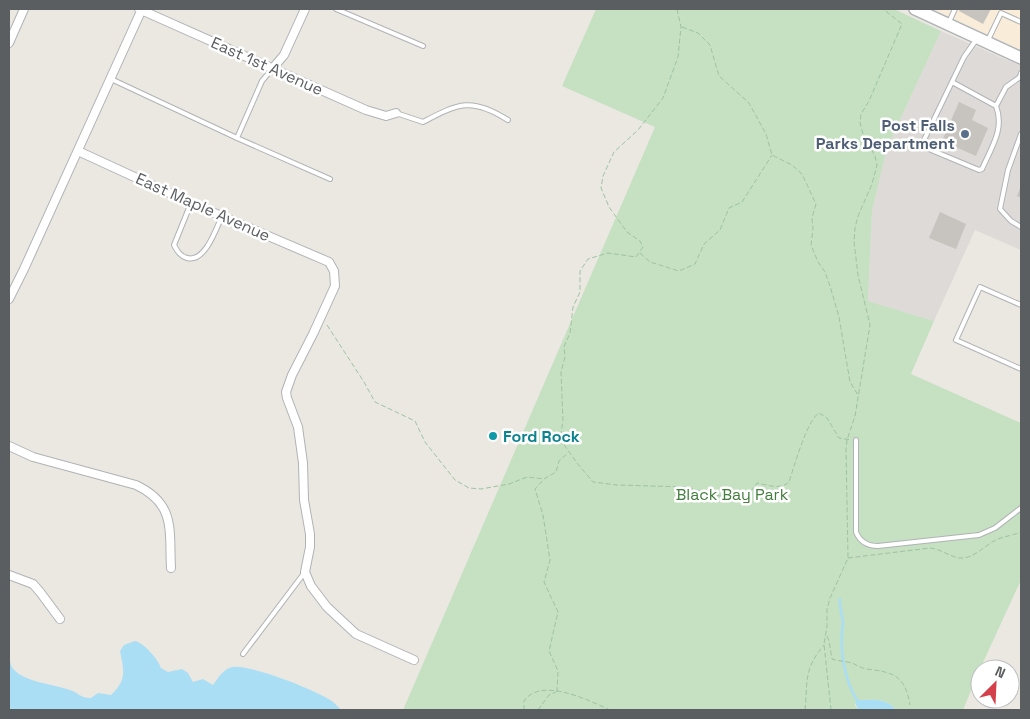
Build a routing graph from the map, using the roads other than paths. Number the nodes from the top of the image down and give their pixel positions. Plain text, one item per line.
1 (24, 9) edge
2 (141, 9) edge
3 (305, 9) edge
4 (336, 9) edge
5 (915, 9) edge
6 (955, 9) edge
7 (928, 11) edge
8 (1021, 22) edge
9 (948, 24) junction
10 (982, 40) junction
11 (9, 43) edge
12 (423, 46) dead end
13 (1021, 58) edge
14 (272, 69) junction
15 (1021, 73) edge
16 (111, 78) junction
17 (952, 82) junction
18 (996, 106) junction
19 (396, 113) joint
20 (508, 120) dead end
21 (1021, 134) edge
22 (237, 138) junction
23 (78, 151) junction
24 (330, 179) dead end
25 (190, 203) junction
26 (222, 216) junction
27 (1021, 227) edge
28 (9, 300) edge
29 (1021, 305) edge
30 (1021, 370) edge
31 (856, 440) dead end
32 (9, 446) edge
33 (1021, 508) edge
34 (171, 568) dead end
35 (304, 572) junction
36 (9, 575) edge
37 (60, 620) dead end
38 (243, 654) dead end
39 (414, 660) dead end

1 - 11 street
2 - 14 street, East 1st Avenue
2 - 16 street
3 - 14 street
4 - 12 lane
5 - 7 street
6 - 9 lane
7 - 9 street
8 - 10 lane
9 - 10 street
10 - 13 street
10 - 17 lane
14 - 19 street, East 1st Avenue
14 - 22 lane
15 - 18 lane
16 - 22 lane
16 - 23 street
17 - 18 lane
17 - 18 lane
19 - 20 lane
21 - 27 lane
22 - 24 lane
23 - 25 street, East Maple Avenue
23 - 28 street
25 - 26 street, East Maple Avenue
25 - 26 lane
26 - 35 street, East Maple Avenue
29 - 30 lane
31 - 33 lane
32 - 34 street
35 - 38 lane
35 - 39 street
36 - 37 street

